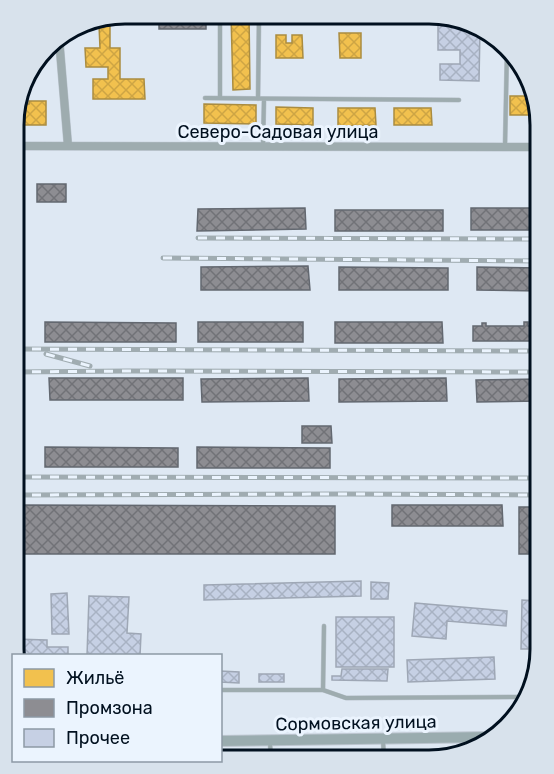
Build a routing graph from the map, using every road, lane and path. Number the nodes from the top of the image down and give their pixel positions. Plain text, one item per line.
1 (220, 24) edge
2 (259, 24) edge
3 (60, 48) edge
4 (507, 61) edge
5 (205, 98) dead end
6 (220, 98) junction
7 (258, 99) junction
8 (264, 99) junction
9 (459, 100) dead end
10 (24, 146) edge
11 (68, 146) junction
12 (263, 147) junction
13 (506, 147) junction
14 (530, 147) edge
15 (324, 626) dead end
16 (222, 690) edge
17 (323, 690) junction
18 (518, 697) edge
19 (478, 737) edge
20 (383, 739) junction
21 (270, 740) junction
22 (222, 741) edge
23 (270, 750) edge
24 (384, 750) edge

1 - 6 lane
2 - 7 lane
3 - 11 street
4 - 13 lane
5 - 6 lane
6 - 7 lane
7 - 8 lane
8 - 9 lane
8 - 12 lane
10 - 11 street, Северо-Садовая улица
11 - 12 street, Северо-Садовая улица
12 - 13 street, Северо-Садовая улица
13 - 14 street, Северо-Садовая улица
15 - 17 lane
16 - 17 lane
17 - 18 lane
19 - 20 street, Сормовская улица
20 - 21 street, Сормовская улица
20 - 24 lane
21 - 22 street, Сормовская улица
21 - 23 lane

